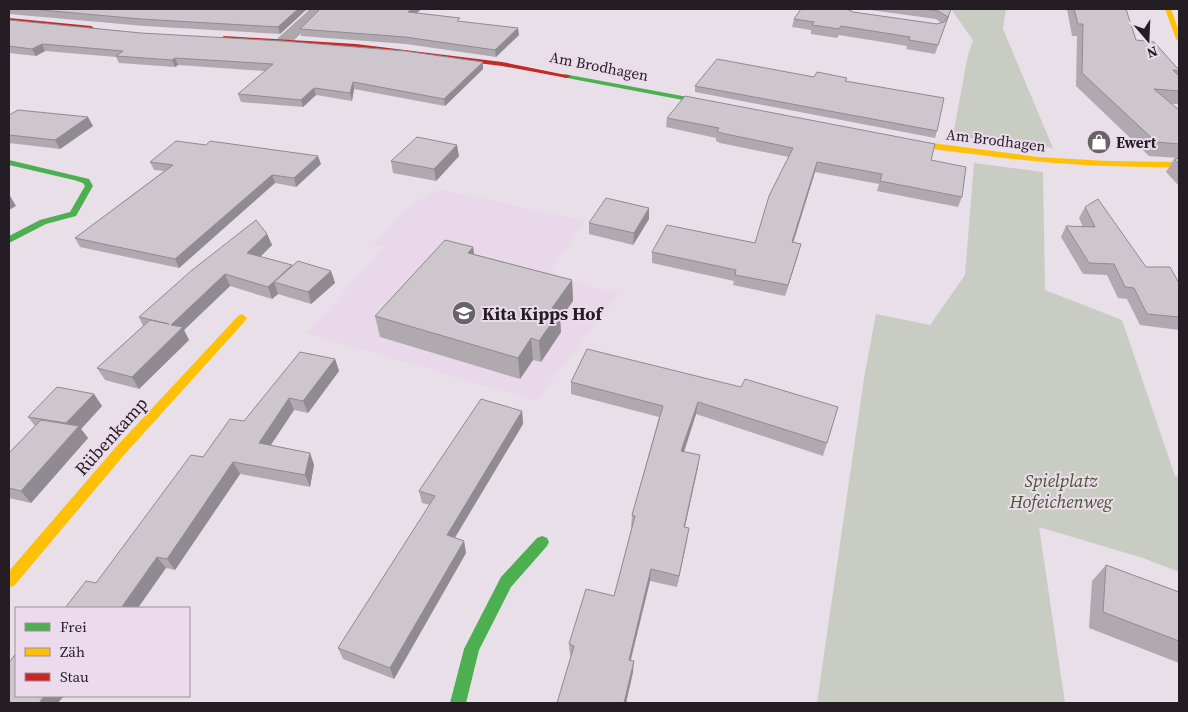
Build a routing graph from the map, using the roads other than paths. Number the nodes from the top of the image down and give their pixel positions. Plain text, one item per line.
1 (319, 9) edge
2 (1168, 9) edge
3 (9, 20) edge
4 (106, 30) edge
5 (1178, 31) edge
6 (214, 38) edge
7 (284, 41) junction
8 (736, 108) edge
9 (885, 138) edge
10 (9, 163) edge
11 (1179, 164) edge
12 (9, 240) edge
13 (242, 318) dead end
14 (542, 542) dead end
15 (9, 581) edge
16 (458, 703) edge

1 - 7 street
2 - 5 street
3 - 4 street
6 - 7 street, Am Brodhagen
7 - 8 street, Am Brodhagen
9 - 11 street, Am Brodhagen
10 - 12 street
13 - 15 street, Rübenkamp
14 - 16 street

